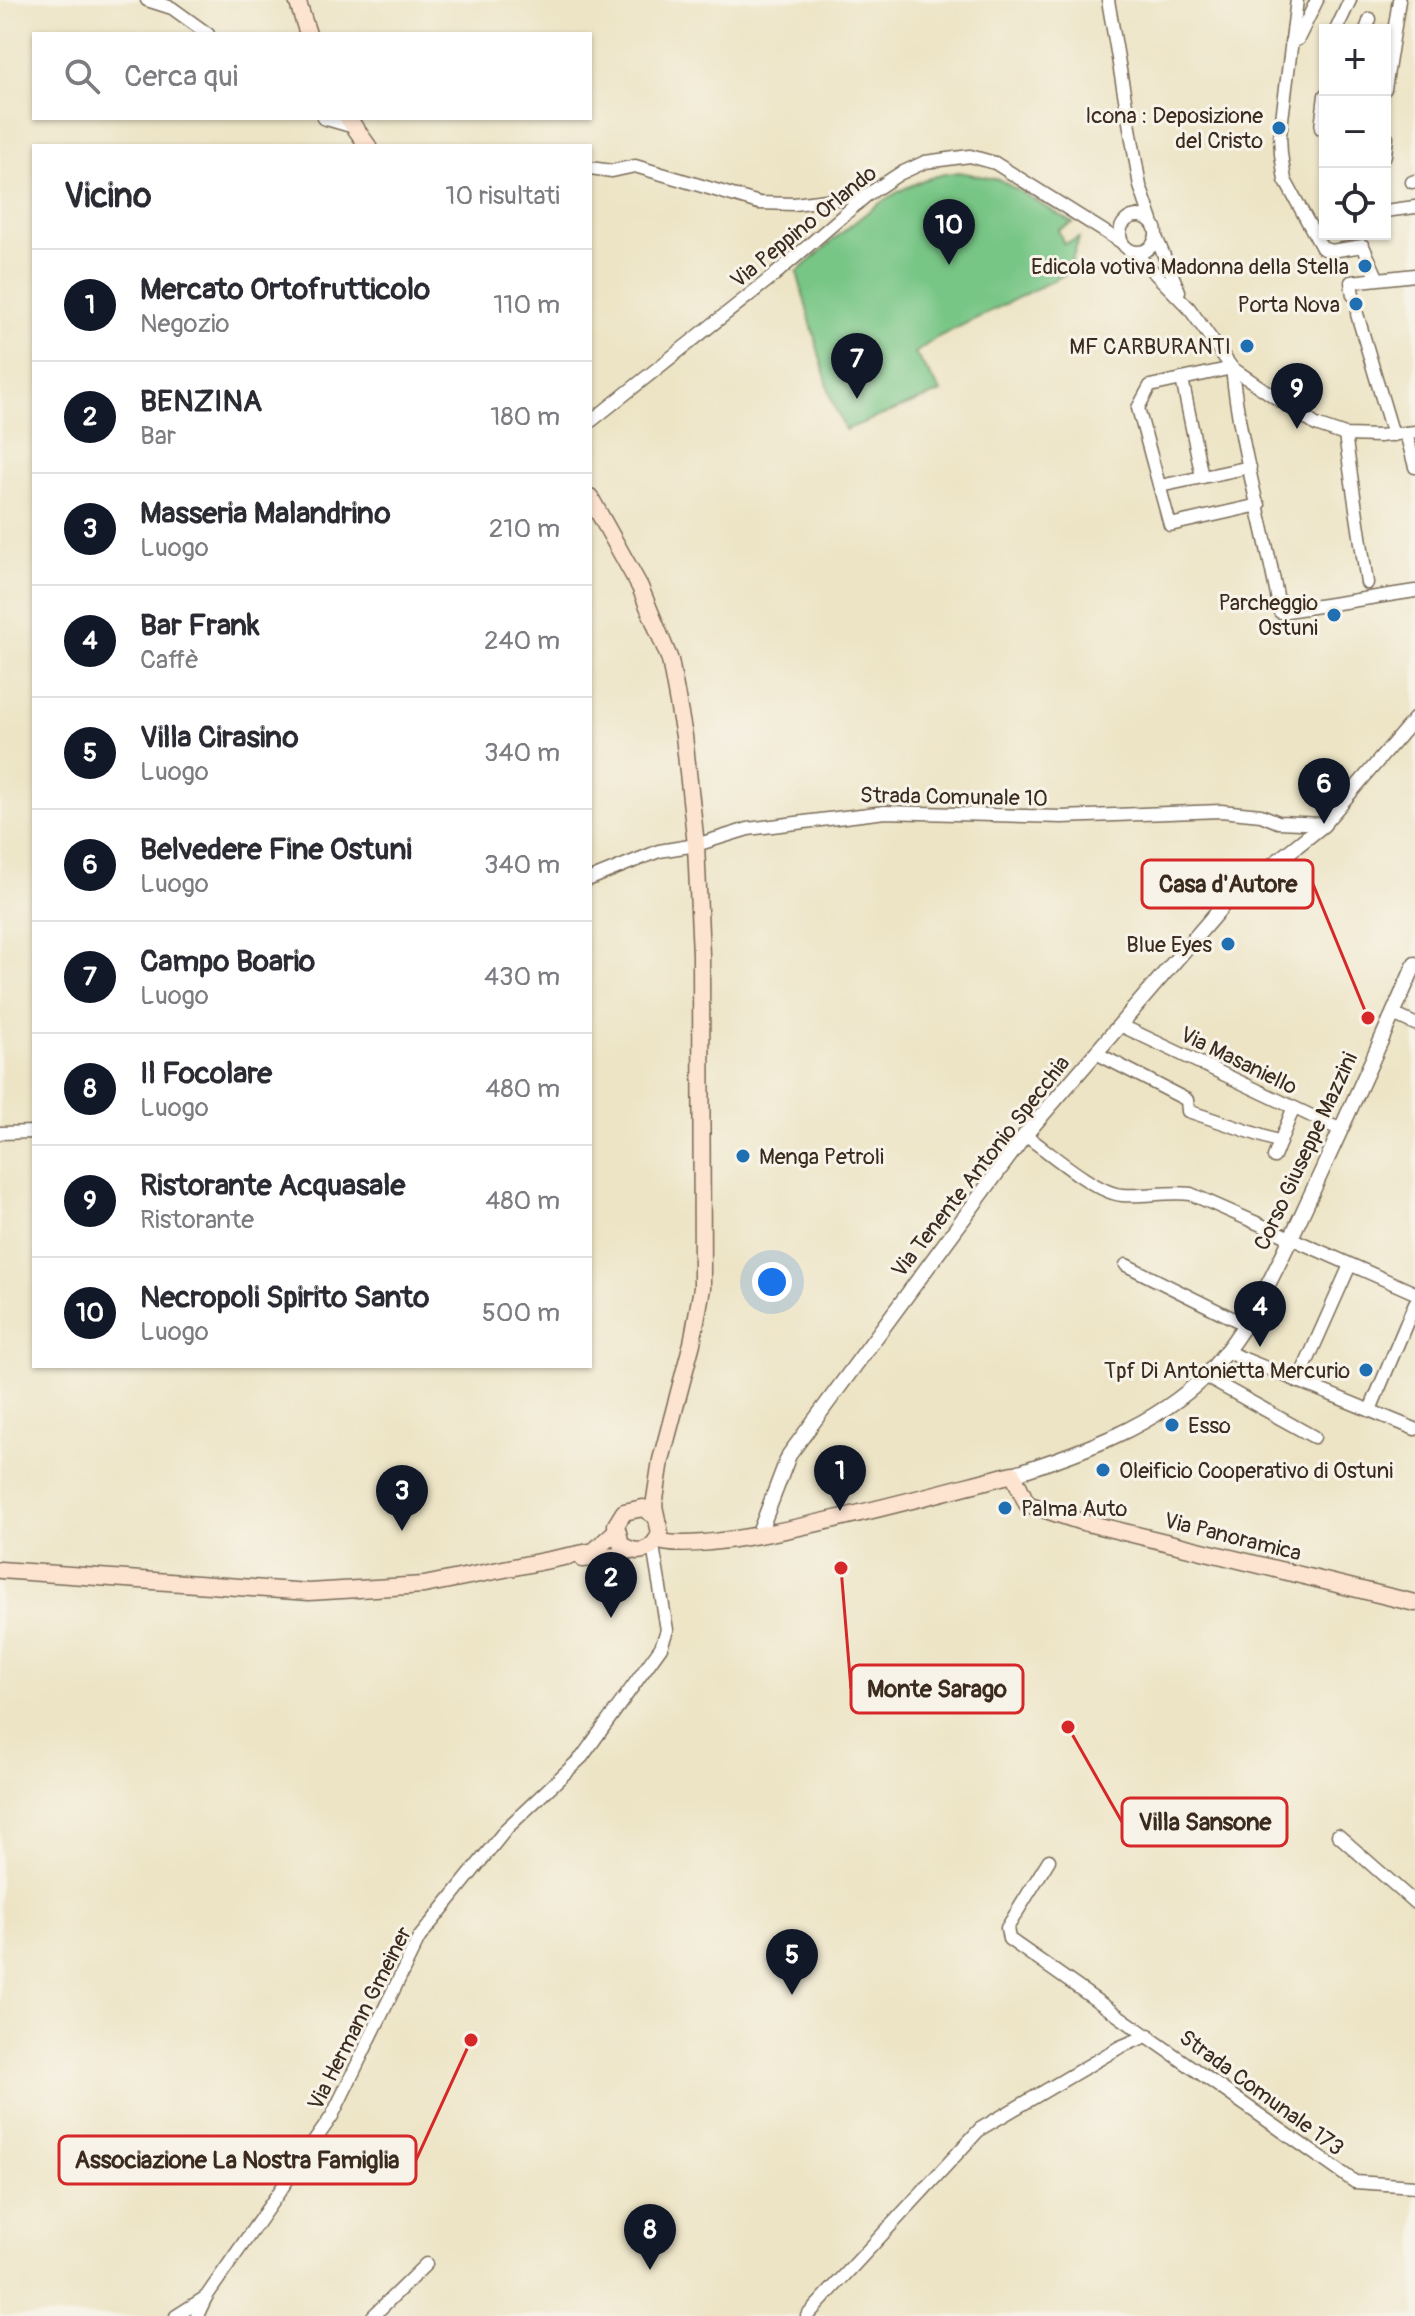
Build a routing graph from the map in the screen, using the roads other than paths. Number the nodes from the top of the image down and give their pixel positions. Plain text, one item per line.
1 (147, 0) edge
2 (297, 0) edge
3 (1108, 0) edge
4 (1297, 0) edge
5 (1317, 0) edge
6 (1350, 0) edge
7 (1399, 0) edge
8 (1339, 24) edge
9 (205, 32) edge
10 (307, 32) edge
11 (1291, 42) junction
12 (1391, 51) edge
13 (351, 122) edge
14 (367, 144) edge
15 (592, 168) edge
16 (1140, 186) junction
17 (867, 195) junction
18 (1415, 207) edge
19 (1392, 211) edge
20 (1131, 217) junction
21 (1152, 221) junction
22 (1121, 235) junction
23 (1156, 237) junction
24 (1134, 252) junction
25 (1415, 275) edge
26 (1377, 277) junction
27 (1352, 289) dead end
28 (1189, 308) junction
29 (1357, 314) dead end
30 (1232, 368) junction
31 (1182, 379) junction
32 (592, 420) edge
33 (1405, 433) edge
34 (1345, 435) junction
35 (1250, 467) junction
36 (1415, 467) edge
37 (1202, 477) junction
38 (1160, 486) junction
39 (592, 501) edge
40 (1259, 505) junction
41 (1367, 583) dead end
42 (1415, 591) edge
43 (1415, 718) edge
44 (1324, 824) junction
45 (696, 845) junction
46 (592, 878) edge
47 (1413, 975) edge
48 (1393, 1014) junction
49 (1415, 1024) edge
50 (1120, 1025) junction
51 (1096, 1053) junction
52 (1293, 1109) junction
53 (1341, 1130) junction
54 (32, 1132) edge
55 (0, 1133) edge
56 (1025, 1135) junction
57 (1280, 1142) junction
58 (1274, 1157) dead end
59 (1290, 1238) junction
60 (1126, 1265) dead end
61 (1350, 1265) junction
62 (1415, 1293) edge
63 (1415, 1303) edge
64 (1246, 1325) junction
65 (1225, 1351) junction
66 (1204, 1376) junction
67 (1298, 1382) junction
68 (1370, 1410) junction
69 (1415, 1429) edge
70 (1314, 1437) dead end
71 (661, 1460) junction
72 (1013, 1474) junction
73 (633, 1508) junction
74 (616, 1531) junction
75 (656, 1532) junction
76 (758, 1536) junction
77 (629, 1550) junction
78 (550, 1562) junction
79 (0, 1570) edge
80 (1415, 1603) edge
81 (1338, 1835) dead end
82 (1049, 1860) dead end
83 (1415, 1903) edge
84 (1149, 2035) junction
85 (1415, 2186) edge
86 (426, 2264) dead end
87 (206, 2297) junction
88 (176, 2316) edge
89 (197, 2316) edge
90 (373, 2316) edge
91 (807, 2316) edge

1 - 9 street
2 - 10 main road
3 - 16 street
4 - 11 street
5 - 11 street
6 - 8 street
7 - 12 street
11 - 26 street
13 - 14 main road
15 - 17 street
16 - 20 street
16 - 21 street
17 - 22 street, Via Peppino Orlando
17 - 32 street, Via Peppino Orlando
18 - 19 street
20 - 21 street
20 - 22 street
21 - 23 street
22 - 24 street
23 - 24 street
23 - 28 street
24 - 28 street
25 - 26 street
26 - 27 street
28 - 30 street
29 - 33 street
30 - 31 street
30 - 34 street
30 - 35 street
31 - 37 street
31 - 38 street
33 - 34 street
33 - 36 street
34 - 41 street
35 - 37 street
35 - 40 street
37 - 38 street
38 - 40 street
39 - 45 main road
40 - 42 street
43 - 44 street, Via Tenente Antonio Specchia
44 - 45 street, Strada Comunale 10
44 - 50 street, Via Tenente Antonio Specchia
45 - 46 street, Strada Comunale 10
45 - 71 main road
47 - 48 street, Corso Giuseppe Mazzini
48 - 49 street
48 - 53 street, Corso Giuseppe Mazzini
50 - 51 street, Via Tenente Antonio Specchia
50 - 52 street, Via Masaniello
51 - 56 street, Via Tenente Antonio Specchia
51 - 57 street
52 - 53 street, Via Masaniello
52 - 57 street
53 - 59 street, Corso Giuseppe Mazzini
54 - 55 street
56 - 59 street
56 - 76 street, Via Tenente Antonio Specchia
57 - 58 street
59 - 61 street
59 - 64 street, Corso Giuseppe Mazzini
60 - 64 street
61 - 62 street
61 - 67 street
63 - 68 street
64 - 65 street, Corso Giuseppe Mazzini
65 - 66 street, Corso Giuseppe Mazzini
65 - 67 street
66 - 70 street
66 - 72 street, Corso Giuseppe Mazzini
67 - 68 street
68 - 69 street
71 - 73 main road
71 - 75 main road
72 - 76 main road, Corso Giuseppe Mazzini
72 - 80 main road, Via Panoramica
73 - 74 main road
73 - 75 main road
74 - 77 main road
74 - 78 main road
75 - 76 main road, Corso Giuseppe Mazzini
75 - 77 main road
75 - 87 street, Via Hermann Gmeiner
77 - 78 main road
78 - 79 main road
81 - 83 street
82 - 84 street
84 - 85 street, Strada Comunale 173
84 - 91 street, Strada Comunale 173
86 - 90 street
87 - 88 street
87 - 89 street, Via Hermann Gmeiner

